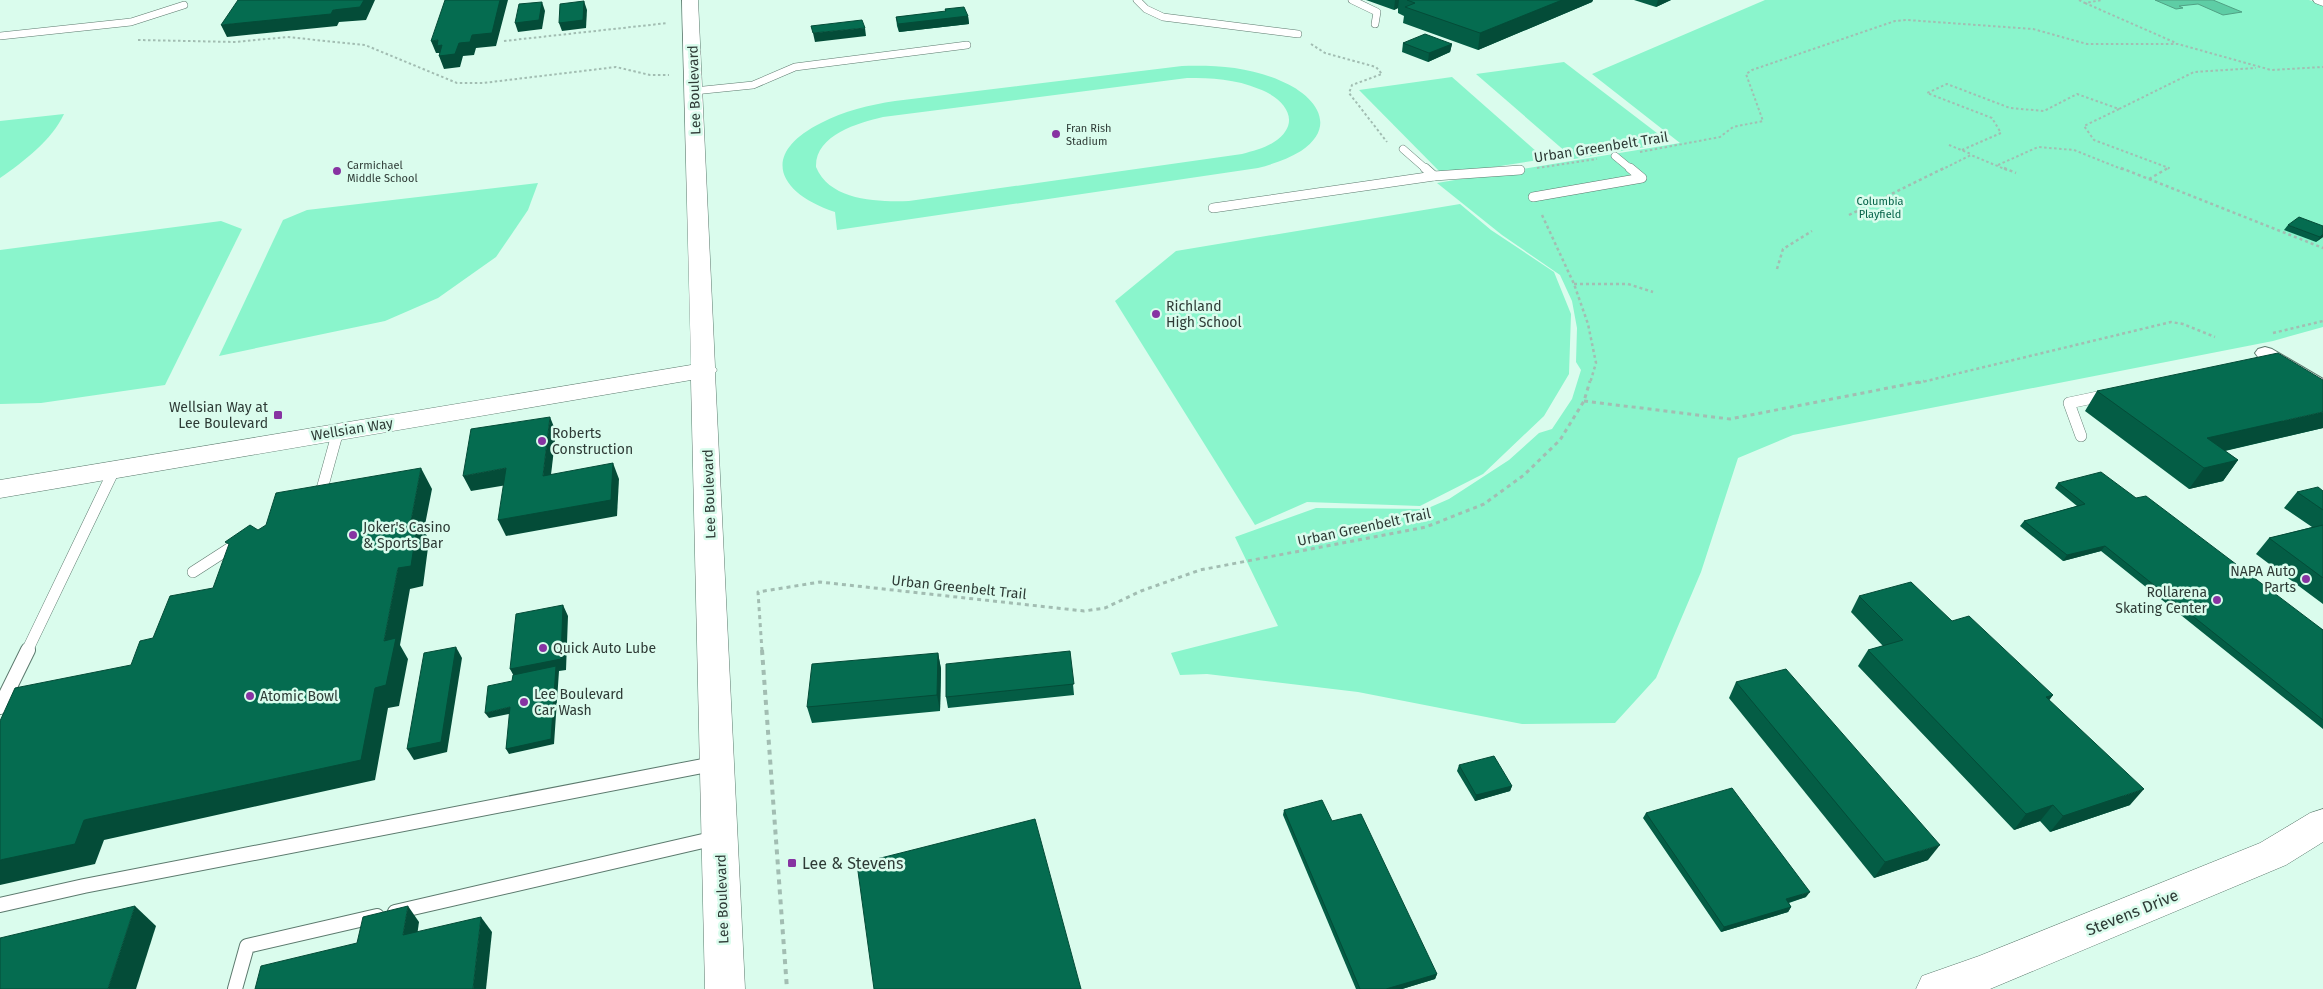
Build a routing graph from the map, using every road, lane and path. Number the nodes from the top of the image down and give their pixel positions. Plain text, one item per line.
1 (690, 0) edge
2 (1137, 0) edge
3 (1352, 0) edge
4 (2079, 0) edge
5 (2102, 0) edge
6 (2085, 3) junction
7 (184, 5) dead end
8 (691, 21) junction
9 (1375, 24) dead end
10 (1298, 34) joint
11 (0, 36) edge
12 (136, 40) dead end
13 (504, 41) dead end
14 (2178, 44) junction
15 (967, 45) dead end
16 (2323, 67) edge
17 (2259, 68) junction
18 (694, 83) junction
19 (2119, 109) junction
20 (1949, 145) dead end
21 (1404, 149) joint
22 (1962, 150) junction
23 (1971, 155) junction
24 (1615, 156) junction
25 (1998, 165) junction
26 (1520, 170) joint
27 (2016, 172) dead end
28 (1434, 176) junction
29 (2149, 180) junction
30 (1533, 197) joint
31 (1213, 208) dead end
32 (1849, 214) dead end
33 (1812, 231) dead end
34 (2323, 248) edge
35 (1777, 270) dead end
36 (1574, 284) junction
37 (1653, 292) dead end
38 (2323, 321) edge
39 (2215, 337) dead end
40 (2267, 352) joint
41 (705, 370) junction
42 (2323, 388) edge
43 (2116, 393) edge
44 (1584, 400) junction
45 (338, 431) junction
46 (2081, 436) dead end
47 (115, 468) junction
48 (0, 489) edge
49 (306, 499) edge
50 (249, 536) edge
51 (193, 572) dead end
52 (0, 707) edge
53 (717, 763) junction
54 (2323, 824) edge
55 (720, 837) junction
56 (0, 905) edge
57 (1987, 982) edge
58 (235, 989) edge
59 (725, 989) edge
60 (787, 989) edge
61 (1936, 989) edge

1 - 8 street, Lee Boulevard
2 - 10 lane
3 - 9 lane
4 - 6 path
5 - 6 path
6 - 14 path
7 - 11 lane
8 - 13 path
8 - 18 street, Lee Boulevard
10 - 21 path
12 - 18 path
14 - 17 path, Urban Greenbelt Trail
14 - 24 path, Urban Greenbelt Trail
15 - 18 lane
16 - 17 path, Urban Greenbelt Trail
17 - 19 path
18 - 41 street, Lee Boulevard
19 - 22 path
19 - 29 path
20 - 22 path
21 - 28 lane
22 - 23 path
23 - 25 path
23 - 32 path
24 - 26 path, Urban Greenbelt Trail
24 - 30 lane
25 - 27 path
25 - 29 path
26 - 28 lane
28 - 31 lane
29 - 34 path
30 - 36 path, Urban Greenbelt Trail
33 - 35 path
36 - 37 path
36 - 44 path, Urban Greenbelt Trail
38 - 40 path
39 - 44 path
40 - 42 street
41 - 45 street, Wellsian Way
41 - 53 street, Lee Boulevard
43 - 46 lane
44 - 60 path, Urban Greenbelt Trail
45 - 47 street, Wellsian Way
45 - 49 lane
47 - 48 street, Wellsian Way
47 - 52 lane
50 - 51 lane
53 - 55 street, Lee Boulevard
53 - 56 lane
54 - 57 street, Stevens Drive
55 - 58 lane
55 - 59 street, Lee Boulevard
57 - 61 street, Stevens Drive

